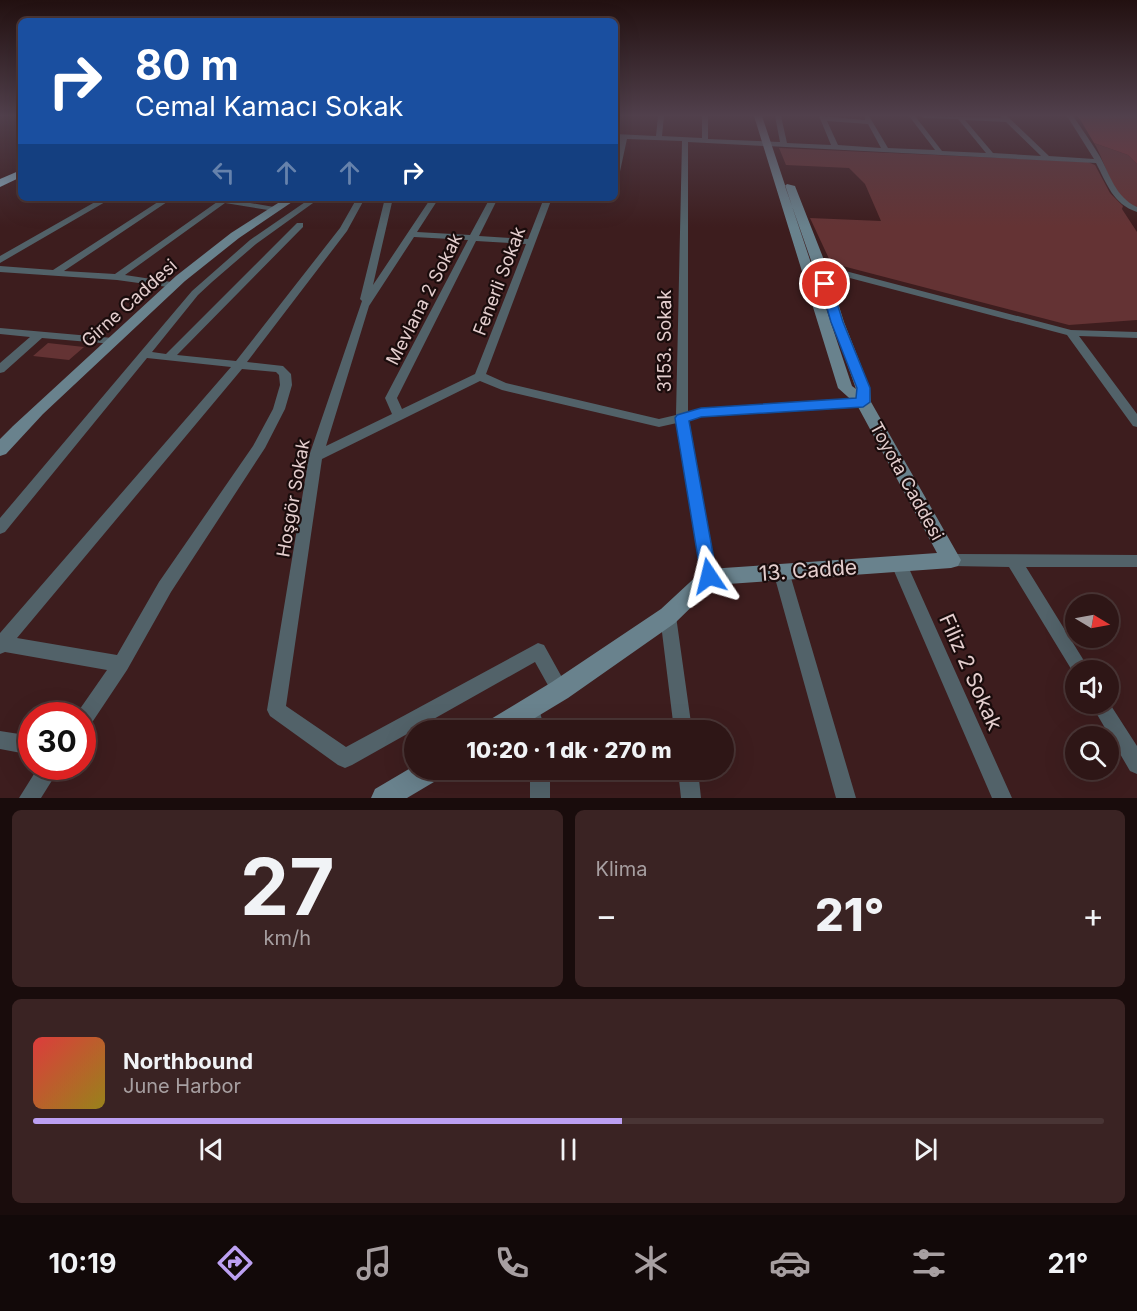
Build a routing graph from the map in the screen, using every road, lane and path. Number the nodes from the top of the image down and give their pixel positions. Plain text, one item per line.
1 (685, 153) edge
2 (769, 153) edge
3 (946, 153) edge
4 (1042, 153) edge
5 (1094, 153) edge
6 (991, 155) joint
7 (1047, 158) junction
8 (1099, 161) junction
9 (18, 175) edge
10 (18, 182) edge
11 (0, 184) edge
12 (0, 191) edge
13 (103, 201) edge
14 (165, 201) edge
15 (223, 201) joint
16 (288, 201) edge
17 (311, 201) edge
18 (359, 201) edge
19 (388, 201) edge
20 (433, 201) edge
21 (492, 201) edge
22 (547, 201) edge
23 (274, 209) junction
24 (1137, 210) edge
25 (300, 225) dead end
26 (411, 234) junction
27 (473, 238) junction
28 (532, 242) junction
29 (0, 260) edge
30 (813, 265) junction
31 (0, 269) edge
32 (54, 273) junction
33 (117, 277) junction
34 (175, 285) junction
35 (364, 306) junction
36 (0, 331) edge
37 (1071, 333) junction
38 (40, 334) junction
39 (1137, 335) edge
40 (113, 340) junction
41 (146, 355) junction
42 (170, 357) junction
43 (239, 365) junction
44 (0, 369) edge
45 (480, 376) junction
46 (863, 402) junction
47 (399, 415) junction
48 (682, 418) junction
49 (1137, 423) edge
50 (0, 450) edge
51 (316, 456) junction
52 (0, 528) edge
53 (951, 560) junction
54 (1014, 561) junction
55 (1137, 561) edge
56 (899, 564) junction
57 (781, 571) junction
58 (709, 576) junction
59 (668, 616) junction
60 (1, 645) edge
61 (1074, 660) edge
62 (121, 664) junction
63 (560, 690) junction
64 (95, 702) edge
65 (531, 708) junction
66 (1106, 714) edge
67 (511, 720) edge
68 (534, 720) edge
69 (682, 720) edge
70 (0, 740) edge
71 (18, 743) edge
72 (1137, 764) edge
73 (42, 780) edge
74 (414, 780) edge
75 (540, 780) edge
76 (689, 780) edge
77 (30, 798) edge
78 (384, 798) edge
79 (540, 798) edge
80 (691, 798) edge
81 (846, 798) edge
82 (1002, 798) edge

1 - 48 street, 3153. Sokak
2 - 30 street, Toyota Caddesi
3 - 6 street
4 - 7 street
5 - 8 street
6 - 7 street
7 - 8 street
8 - 24 street
9 - 11 highway
10 - 12 highway
13 - 29 street
14 - 32 street
15 - 23 street
15 - 33 street
16 - 23 street, Girne Caddesi
17 - 41 street
18 - 43 street
19 - 35 street
20 - 26 street, Hoşgör Sokak
21 - 27 street, Mevlana 2 Sokak
22 - 28 street, Fenerli Sokak
23 - 34 street, Girne Caddesi
25 - 42 street
26 - 27 street
26 - 35 street, Hoşgör Sokak
27 - 28 street
27 - 47 street, Mevlana 2 Sokak
28 - 45 street, Fenerli Sokak
30 - 37 street
30 - 46 street, Toyota Caddesi
31 - 32 street
32 - 33 street
33 - 34 street
34 - 40 street, Girne Caddesi
35 - 51 street, Hoşgör Sokak
36 - 38 street
37 - 39 street
37 - 49 street
38 - 40 street
38 - 44 street
40 - 50 street, Girne Caddesi
41 - 42 street
41 - 52 street
42 - 43 street
43 - 60 street
43 - 62 street
45 - 47 street
45 - 48 street
46 - 48 street
46 - 53 street, Toyota Caddesi
47 - 51 street
48 - 58 street, 3153. Sokak
51 - 63 street, Hoşgör Sokak
53 - 54 street, 13. Cadde
53 - 56 street, 13. Cadde
54 - 55 street, 13. Cadde
54 - 61 street
56 - 57 street, 13. Cadde
56 - 82 street, Filiz 2 Sokak
57 - 58 street, 13. Cadde
57 - 81 street
58 - 59 street
59 - 63 street
59 - 69 street
60 - 62 street
62 - 64 street
63 - 65 street
65 - 67 street
65 - 68 street
66 - 72 street
70 - 71 street
73 - 77 street
74 - 78 street
75 - 79 street
76 - 80 street

